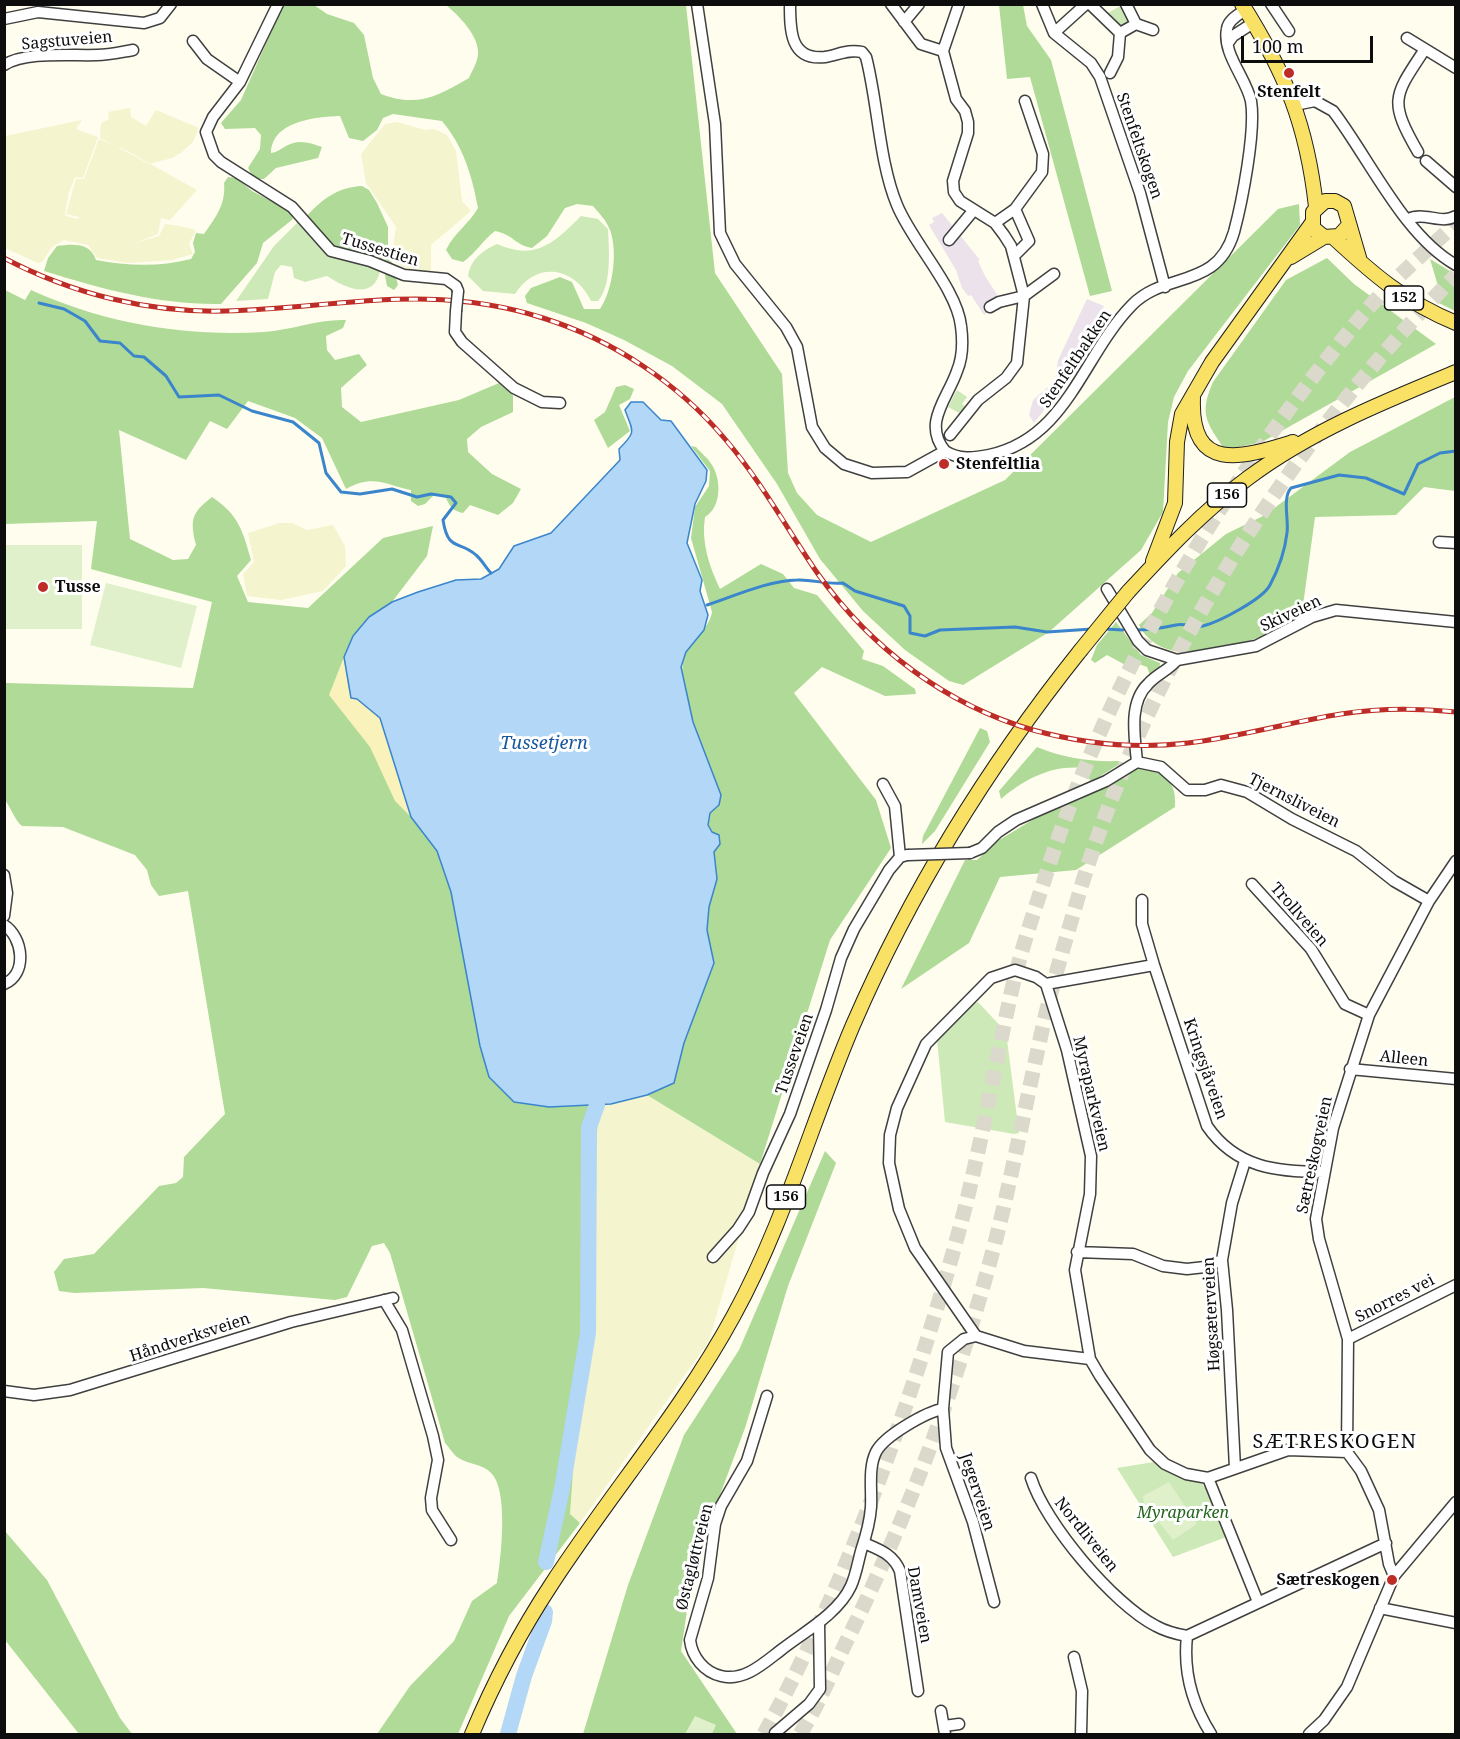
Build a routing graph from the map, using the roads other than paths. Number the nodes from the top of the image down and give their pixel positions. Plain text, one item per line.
1 (171, 4) edge
2 (278, 4) edge
3 (697, 4) edge
4 (790, 4) edge
5 (891, 4) edge
6 (919, 4) edge
7 (958, 4) edge
8 (1042, 4) edge
9 (1088, 4) edge
10 (1126, 4) edge
11 (1271, 4) edge
12 (1244, 7) edge
13 (4, 19) edge
14 (904, 22) junction
15 (1253, 23) junction
16 (1136, 24) junction
17 (1152, 30) dead end
18 (1289, 31) dead end
19 (1054, 33) junction
20 (1120, 33) junction
21 (1407, 38) dead end
22 (193, 41) dead end
23 (1228, 43) junction
24 (1425, 49) junction
25 (134, 50) dead end
26 (943, 51) junction
27 (4, 65) edge
28 (1455, 68) edge
29 (1110, 73) dead end
30 (240, 82) junction
31 (1025, 101) dead end
32 (1295, 105) junction
33 (1418, 152) dead end
34 (1426, 160) dead end
35 (1311, 162) junction
36 (1455, 187) edge
37 (1330, 200) junction
38 (1316, 207) junction
39 (1015, 209) junction
40 (973, 211) junction
41 (1455, 216) edge
42 (1408, 219) junction
43 (995, 223) junction
44 (1312, 223) junction
45 (1348, 226) junction
46 (1329, 238) junction
47 (949, 240) dead end
48 (1455, 254) edge
49 (1014, 256) junction
50 (1443, 257) junction
51 (1289, 258) junction
52 (1360, 261) junction
53 (1455, 265) edge
54 (1054, 274) dead end
55 (1165, 286) junction
56 (1024, 296) junction
57 (990, 307) dead end
58 (1455, 323) edge
59 (1455, 372) edge
60 (1194, 393) junction
61 (560, 402) dead end
62 (950, 435) dead end
63 (1315, 435) junction
64 (945, 451) junction
65 (1439, 542) dead end
66 (1455, 543) edge
67 (1150, 569) junction
68 (1107, 589) dead end
69 (1455, 622) edge
70 (1177, 660) junction
71 (1137, 762) junction
72 (883, 784) dead end
73 (904, 856) junction
74 (1455, 861) edge
75 (4, 875) edge
76 (1252, 884) dead end
77 (1142, 900) dead end
78 (1429, 901) junction
79 (4, 916) edge
80 (4, 925) edge
81 (1154, 965) junction
82 (4, 984) edge
83 (1046, 984) junction
84 (1368, 1015) junction
85 (1350, 1069) junction
86 (1455, 1079) edge
87 (1245, 1161) junction
88 (1324, 1172) junction
89 (1077, 1252) junction
90 (713, 1257) dead end
91 (1222, 1260) junction
92 (1455, 1285) edge
93 (976, 1336) junction
94 (1348, 1340) junction
95 (1090, 1359) junction
96 (4, 1392) edge
97 (767, 1396) dead end
98 (943, 1409) junction
99 (1347, 1452) junction
100 (1236, 1468) junction
101 (1031, 1478) dead end
102 (1208, 1478) junction
103 (1455, 1502) edge
104 (451, 1540) dead end
105 (864, 1543) junction
106 (1386, 1543) junction
107 (1394, 1576) junction
108 (994, 1602) dead end
109 (1258, 1602) junction
110 (1380, 1608) junction
111 (819, 1622) junction
112 (1455, 1623) edge
113 (1187, 1636) junction
114 (1074, 1657) dead end
115 (918, 1690) dead end
116 (941, 1711) dead end
117 (959, 1724) dead end
118 (945, 1730) edge
119 (775, 1733) dead end
120 (472, 1734) edge
121 (1081, 1734) edge
122 (1210, 1734) edge
123 (1311, 1734) edge

1 - 13 street, Sagstuveien
2 - 30 street, Tussestien
3 - 64 street
4 - 64 street
5 - 14 street
6 - 14 street
7 - 26 street
8 - 19 street, Stenfeltskogen
9 - 19 street
9 - 20 street
10 - 16 street
11 - 18 street
12 - 15 main road
12 - 23 street
14 - 26 street
15 - 23 street
15 - 32 main road
16 - 17 street
16 - 20 street
19 - 55 street, Stenfeltskogen
20 - 29 street, Stenfeltskogen
21 - 24 street
22 - 30 street
23 - 55 street, Stenfeltbakken
24 - 28 street
24 - 33 street
25 - 27 street, Sagstuveien
26 - 40 street
30 - 61 street, Tussestien, bridge
31 - 39 street
32 - 35 main road
32 - 42 street
34 - 36 street
35 - 37 main road
35 - 38 main road
37 - 38 main road
37 - 45 main road
38 - 44 main road
39 - 43 street
39 - 49 street
40 - 43 street
40 - 47 street
41 - 42 street
42 - 50 street
43 - 49 street
44 - 46 main road, 152
44 - 51 main road, 156
45 - 46 main road
45 - 52 main road
46 - 51 main road, 156
46 - 52 main road, 152
48 - 50 street
49 - 56 street
50 - 53 street
51 - 60 main road, 156
52 - 58 main road, 152
54 - 56 street
55 - 64 street, Stenfeltbakken
56 - 57 street
56 - 62 street
59 - 63 main road, 156
60 - 63 main road, 156
60 - 67 main road, 156
63 - 67 main road, 156
65 - 66 street
67 - 120 main road, 156, bridge
68 - 70 street, Skiveien
69 - 70 street, Skiveien
70 - 71 street
71 - 73 street, bridge
71 - 78 street, Tjernsliveien
72 - 73 street
73 - 90 street, Tusseveien
74 - 78 street, Sætreskogveien
75 - 79 street
76 - 84 street, Trollveien
77 - 81 street, Kringsjåveien
78 - 84 street, Sætreskogveien
80 - 82 street
81 - 83 street
81 - 87 street, Kringsjåveien
83 - 89 street, Myraparkveien
83 - 93 street
84 - 85 street, Sætreskogveien
85 - 86 street, Alleen
85 - 88 street, Sætreskogveien
87 - 88 street, Kringsjåveien
87 - 91 street, Høgsæterveien
88 - 94 street, Sætreskogveien
89 - 91 street
89 - 95 street, Myraparkveien
91 - 100 street, Høgsæterveien
92 - 94 street, Snorres vei
93 - 95 street
93 - 98 street, Jegerveien
94 - 99 street, Sætreskogveien
95 - 102 street, Myraparkveien
96 - 104 street, Håndverksveien
97 - 111 street, Østagløttveien
98 - 105 street, Østagløttveien
98 - 108 street, Jegerveien
99 - 100 street
99 - 106 street
100 - 102 street
101 - 113 street, Nordliveien
102 - 109 street
103 - 107 street
105 - 111 street, Østagløttveien
105 - 115 street, Damveien
106 - 107 street
106 - 109 street
107 - 110 street
109 - 113 street
110 - 112 street
110 - 123 street
111 - 119 street
113 - 122 street
114 - 121 street
116 - 118 street
117 - 118 street

